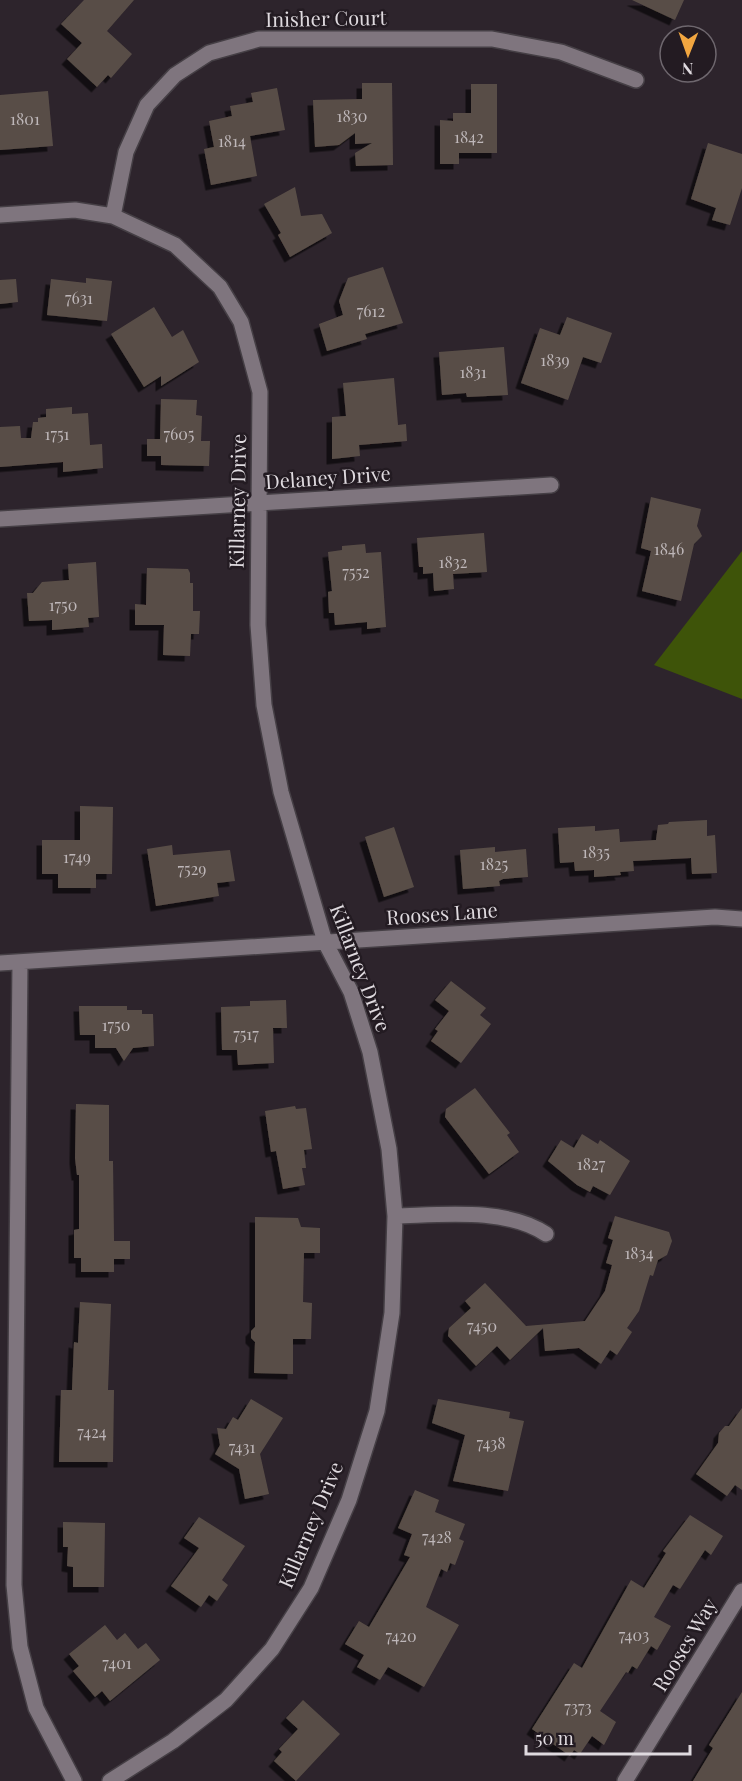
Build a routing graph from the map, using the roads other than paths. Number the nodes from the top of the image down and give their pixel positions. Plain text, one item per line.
1 (636, 81) dead end
2 (0, 215) edge
3 (114, 216) junction
4 (551, 485) dead end
5 (260, 503) junction
6 (0, 519) edge
7 (742, 919) edge
8 (325, 942) junction
9 (20, 962) junction
10 (0, 963) edge
11 (395, 1216) junction
12 (546, 1234) dead end
13 (742, 1591) edge
14 (74, 1781) edge
15 (110, 1781) edge
16 (625, 1781) edge

1 - 3 street, Inisher Court
2 - 3 street, Killarney Drive
3 - 5 street, Killarney Drive
4 - 5 street, Delaney Drive
5 - 6 street, Delaney Drive
5 - 8 street, Killarney Drive
7 - 8 street, Rooses Lane
8 - 9 street, Rooses Lane
8 - 11 street, Killarney Drive
9 - 10 street, Rooses Lane
9 - 14 street
11 - 12 street
11 - 15 street, Killarney Drive
13 - 16 street, Rooses Way

